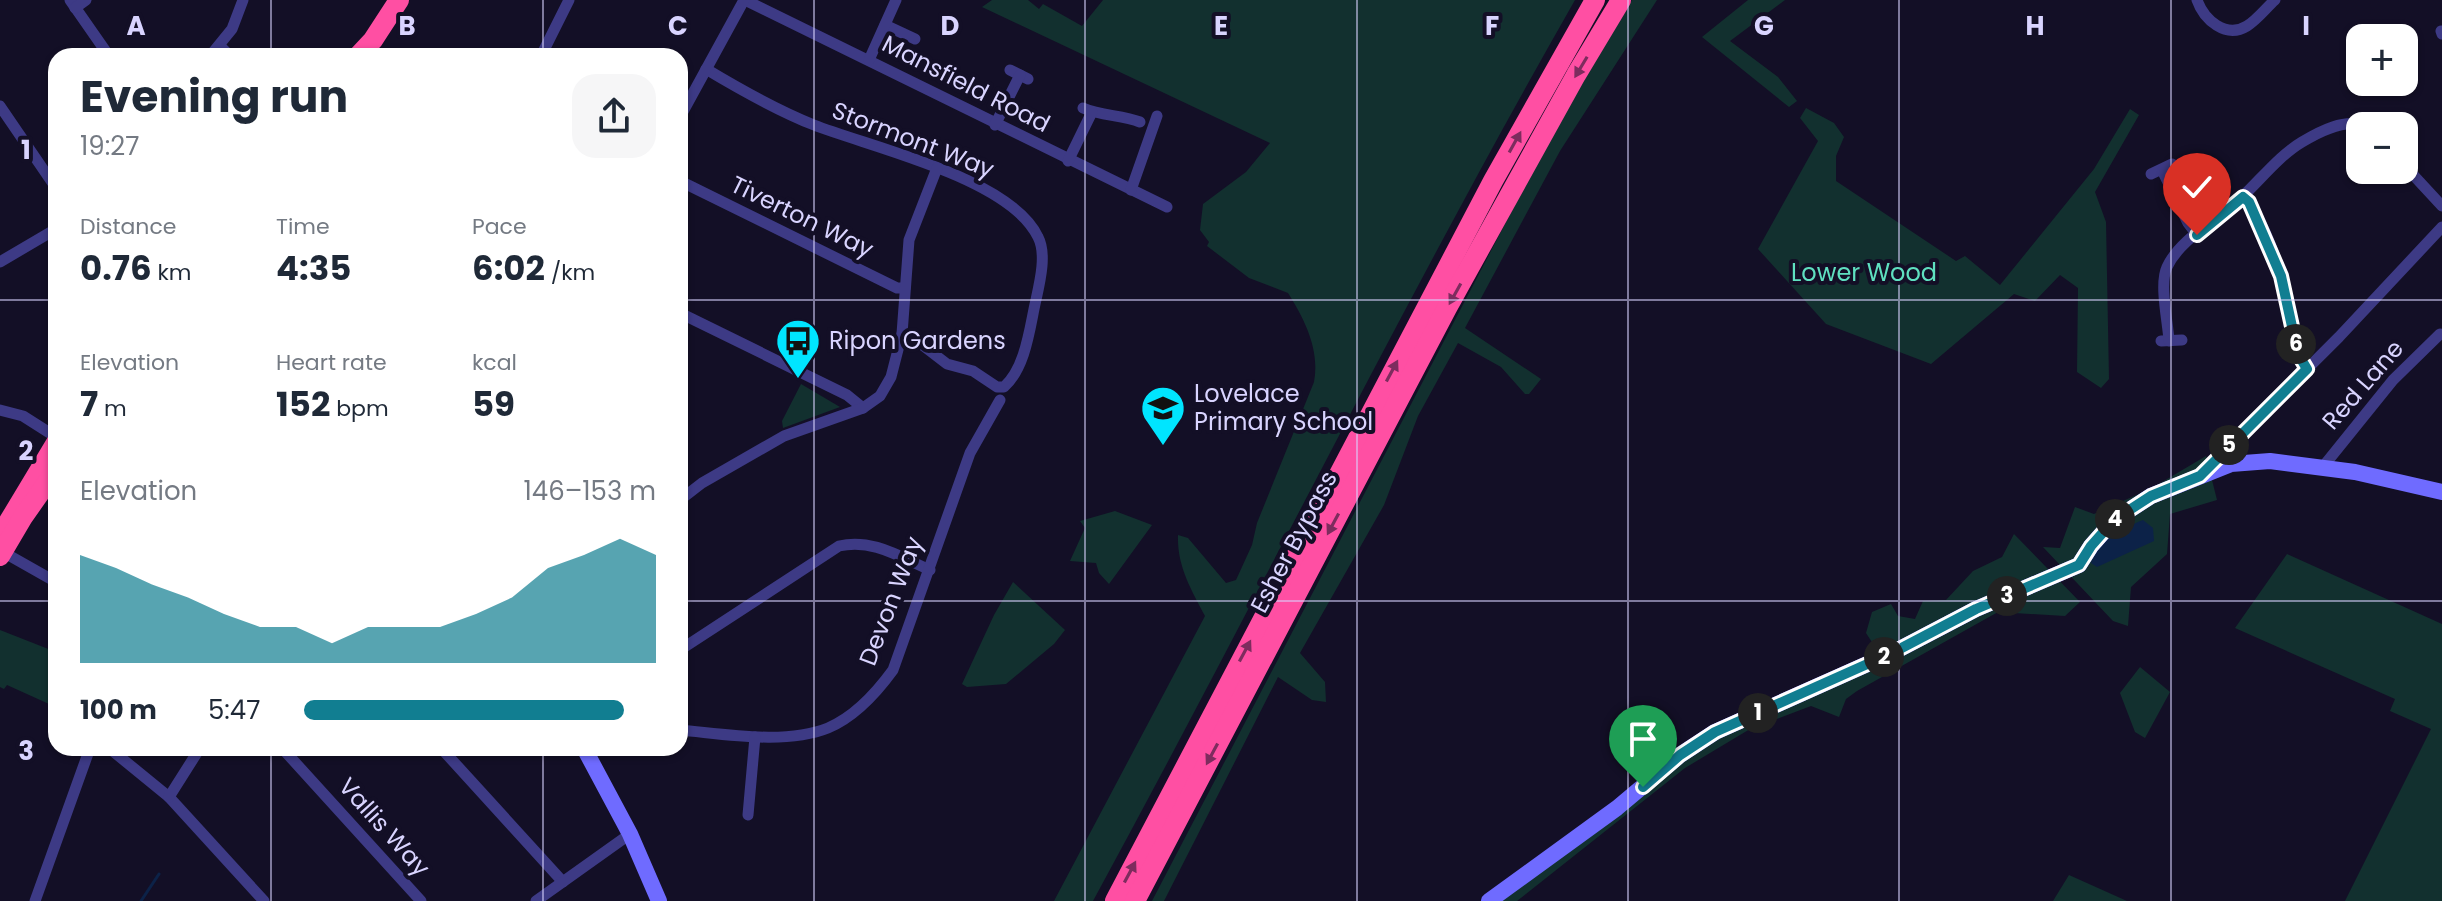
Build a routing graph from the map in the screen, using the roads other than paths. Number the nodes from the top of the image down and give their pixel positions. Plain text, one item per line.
1 (86, 0) edge
2 (243, 0) edge
3 (399, 0) edge
4 (410, 0) edge
5 (569, 0) edge
6 (745, 0) edge
7 (896, 0) edge
8 (1595, 0) edge
9 (1621, 0) edge
10 (2197, 0) edge
11 (2275, 0) edge
12 (73, 4) edge
13 (885, 25) junction
14 (915, 39) dead end
15 (220, 46) edge
16 (103, 48) edge
17 (366, 48) edge
18 (380, 48) edge
19 (545, 48) edge
20 (869, 60) junction
21 (706, 69) junction
22 (1019, 75) dead end
23 (688, 102) edge
24 (0, 106) edge
25 (1157, 116) dead end
26 (1140, 122) dead end
27 (4, 123) edge
28 (2346, 123) edge
29 (995, 125) junction
30 (1068, 161) junction
31 (937, 168) junction
32 (2162, 169) dead end
33 (48, 178) edge
34 (2418, 180) edge
35 (688, 185) edge
36 (1131, 190) junction
37 (2243, 197) junction
38 (2442, 206) edge
39 (1167, 207) dead end
40 (2442, 227) edge
41 (48, 234) edge
42 (2197, 235) junction
43 (0, 262) edge
44 (905, 288) junction
45 (688, 317) edge
46 (902, 334) junction
47 (2440, 334) dead end
48 (2171, 341) dead end
49 (2307, 369) junction
50 (1000, 400) dead end
51 (863, 408) junction
52 (0, 410) edge
53 (48, 432) edge
54 (48, 454) edge
55 (2228, 457) junction
56 (2322, 468) junction
57 (48, 481) edge
58 (2442, 492) edge
59 (688, 494) edge
60 (6, 514) edge
61 (1, 548) edge
62 (930, 570) junction
63 (48, 577) edge
64 (688, 645) edge
65 (688, 731) edge
66 (755, 737) junction
67 (87, 756) edge
68 (119, 756) edge
69 (195, 756) edge
70 (289, 756) edge
71 (448, 756) edge
72 (588, 756) edge
73 (169, 797) junction
74 (748, 815) dead end
75 (630, 834) junction
76 (563, 882) junction
77 (35, 901) edge
78 (264, 901) edge
79 (421, 901) edge
80 (536, 901) edge
81 (659, 901) edge
82 (1115, 901) edge
83 (1135, 901) edge
84 (1489, 901) edge

1 - 12 street
2 - 15 street
3 - 17 highway
4 - 18 highway
5 - 19 street
6 - 20 street, Mansfield Road
6 - 21 street
7 - 13 street
82 -> 8 highway, Esher Bypass
9 -> 83 highway, Esher Bypass
10 - 11 street
12 - 16 street
13 - 14 street
13 - 20 street
20 - 29 street, Mansfield Road
21 - 23 street
21 - 31 street, Stormont Way
22 - 29 street
24 - 27 street
25 - 36 street
26 - 30 street
27 - 33 street
28 - 37 street
29 - 30 street, Mansfield Road
30 - 36 street, Mansfield Road
31 - 44 street
31 - 46 street, Stormont Way
32 - 42 street
34 - 38 street
35 - 44 street, Tiverton Way
36 - 39 street, Mansfield Road
37 - 42 street
37 - 49 street
40 - 49 street
41 - 43 street
42 - 48 street
44 - 46 street
45 - 51 street
46 - 51 street
47 - 56 street, Red Lane
49 - 55 street
50 - 62 street, Devon Way
51 - 59 street
52 - 53 street
54 - 60 highway
55 - 56 street, Red Lane
55 - 84 street, Red Lane
56 - 58 street, Red Lane
57 - 61 highway
60 - 61 highway
61 - 63 street
62 - 64 street
62 - 66 street, Devon Way
65 - 66 street, Devon Way
66 - 74 street
67 - 77 street
68 - 73 street
69 - 73 street
70 - 79 street, Vallis Way
71 - 76 street
72 - 75 street
73 - 78 street
75 - 76 street
75 - 81 street
76 - 80 street

